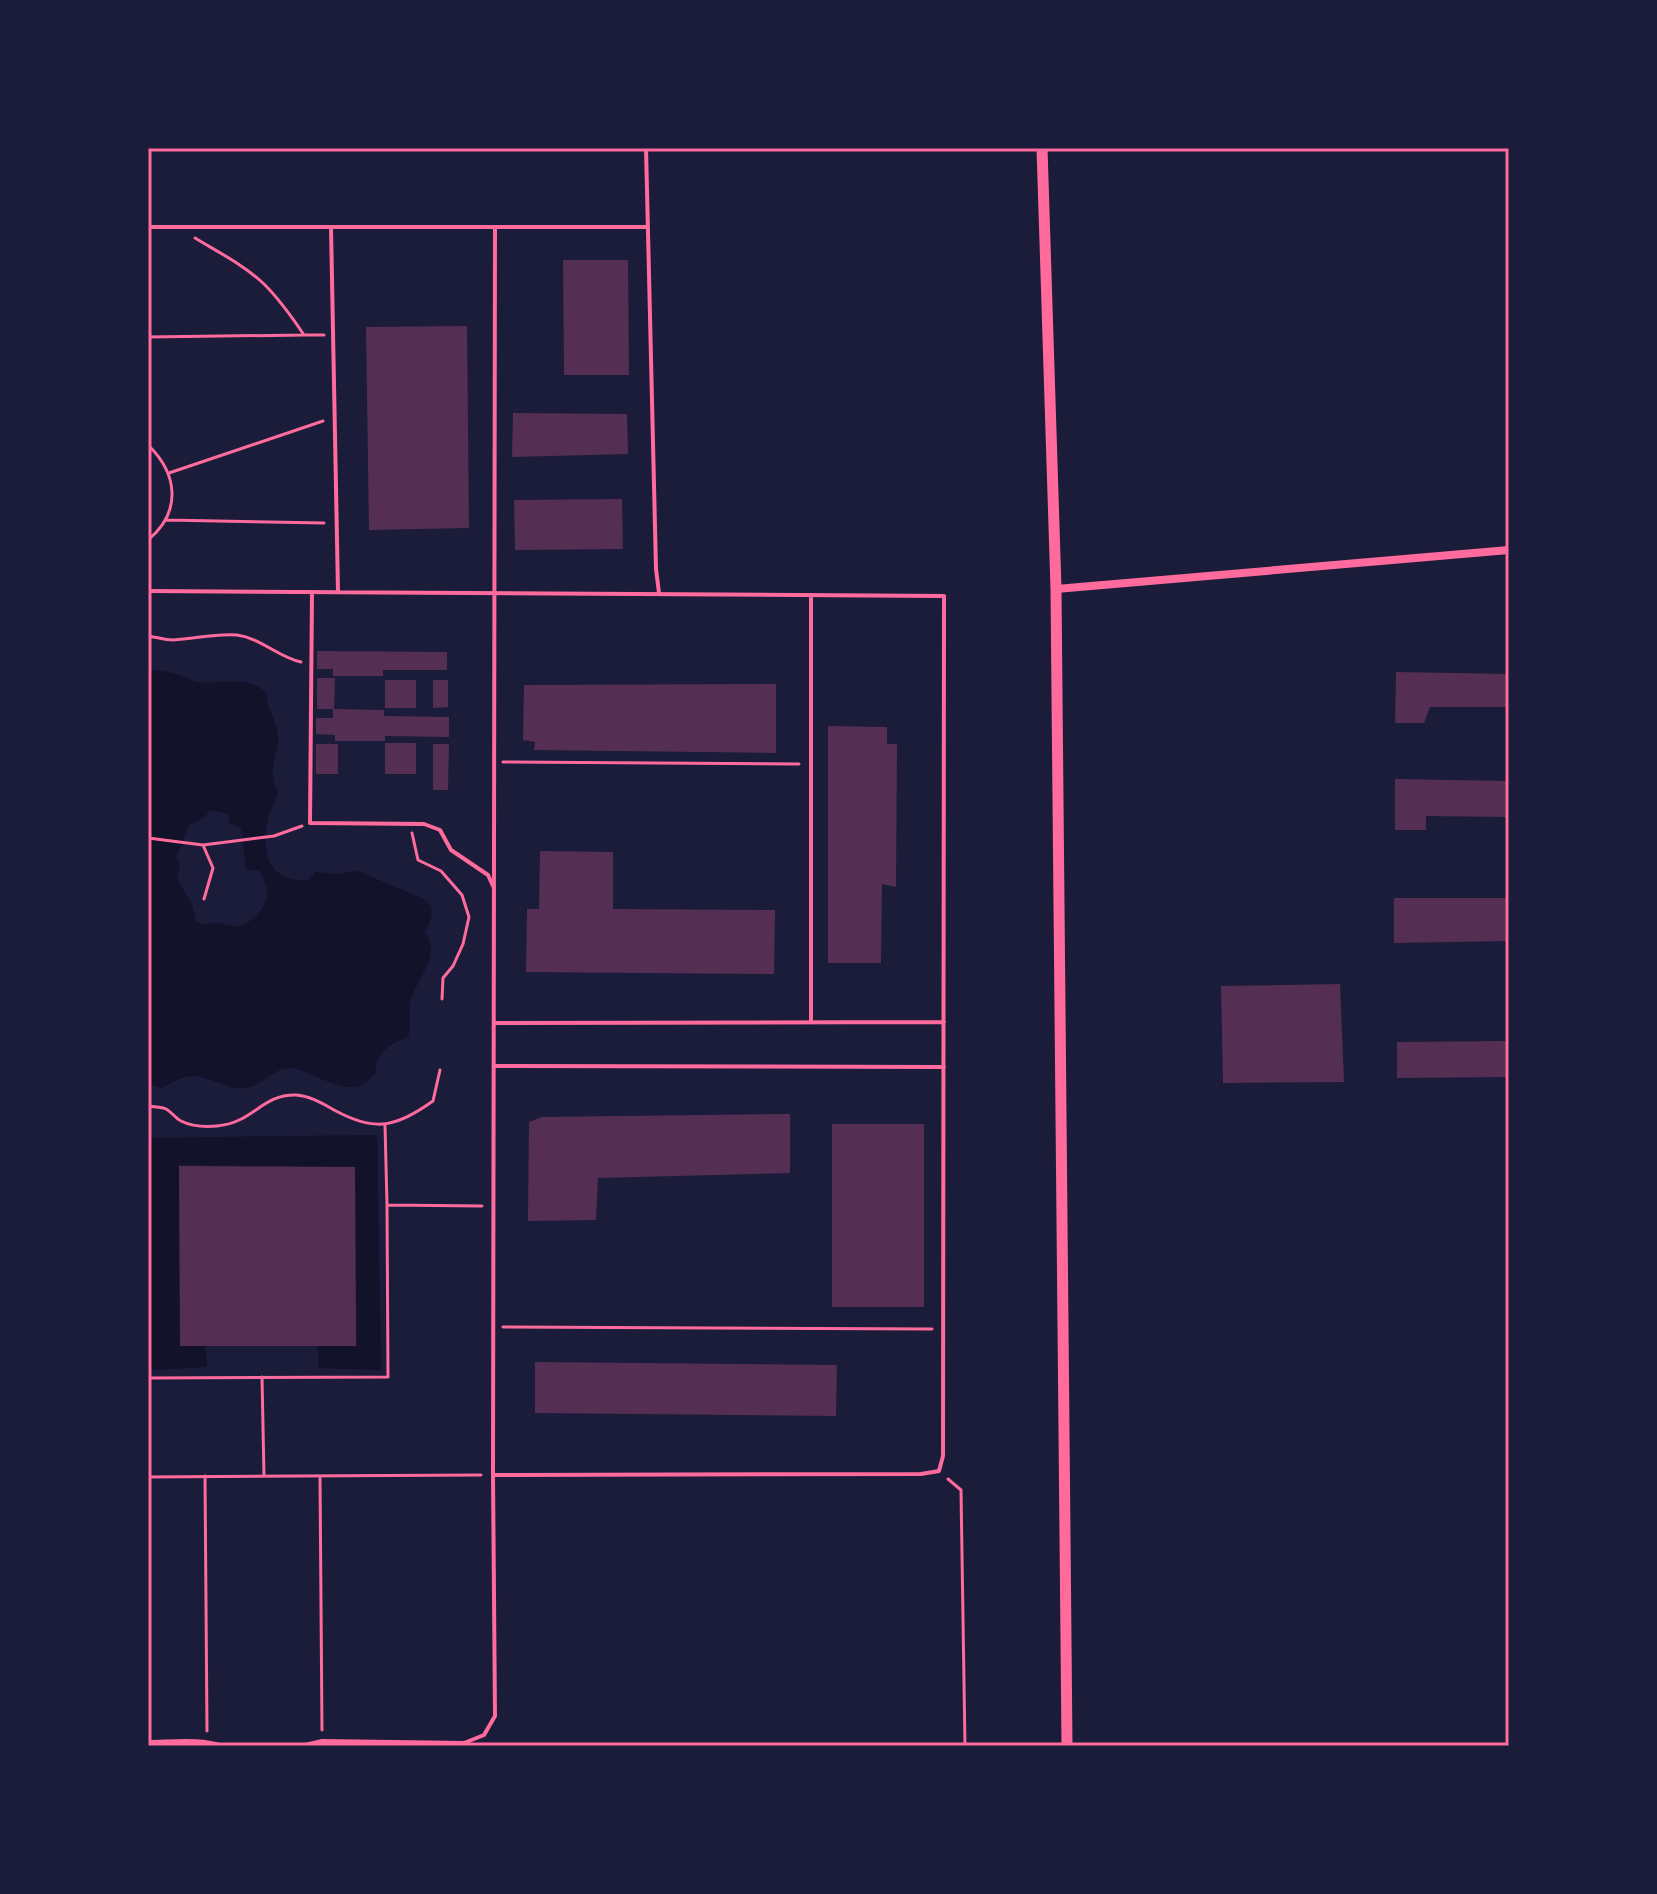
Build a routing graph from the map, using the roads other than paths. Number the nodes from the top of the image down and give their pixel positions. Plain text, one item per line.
1 (646, 148) edge
2 (1042, 148) edge
3 (148, 227) edge
4 (331, 227) junction
5 (495, 227) junction
6 (648, 227) junction
7 (1509, 550) edge
8 (1056, 589) junction
9 (148, 591) edge
10 (312, 592) junction
11 (338, 592) junction
12 (495, 593) junction
13 (659, 593) junction
14 (811, 595) junction
15 (495, 889) junction
16 (811, 1022) junction
17 (944, 1022) junction
18 (495, 1023) junction
19 (495, 1066) junction
20 (944, 1067) junction
21 (493, 1475) junction
22 (148, 1742) edge
23 (222, 1746) edge
24 (301, 1746) edge
25 (1067, 1746) edge

1 - 6 lane
2 - 8 street
3 - 4 lane
4 - 5 lane
4 - 11 lane
5 - 6 lane
5 - 12 lane
6 - 13 lane
7 - 8 street
8 - 25 street
9 - 10 lane
10 - 11 lane
10 - 15 lane
11 - 12 lane
12 - 13 lane
12 - 15 lane
13 - 14 lane
14 - 16 lane
14 - 17 lane
15 - 18 lane
16 - 17 lane
16 - 18 lane
17 - 20 lane
18 - 19 lane
19 - 20 lane
19 - 21 lane
20 - 21 lane
21 - 24 lane
22 - 23 lane

